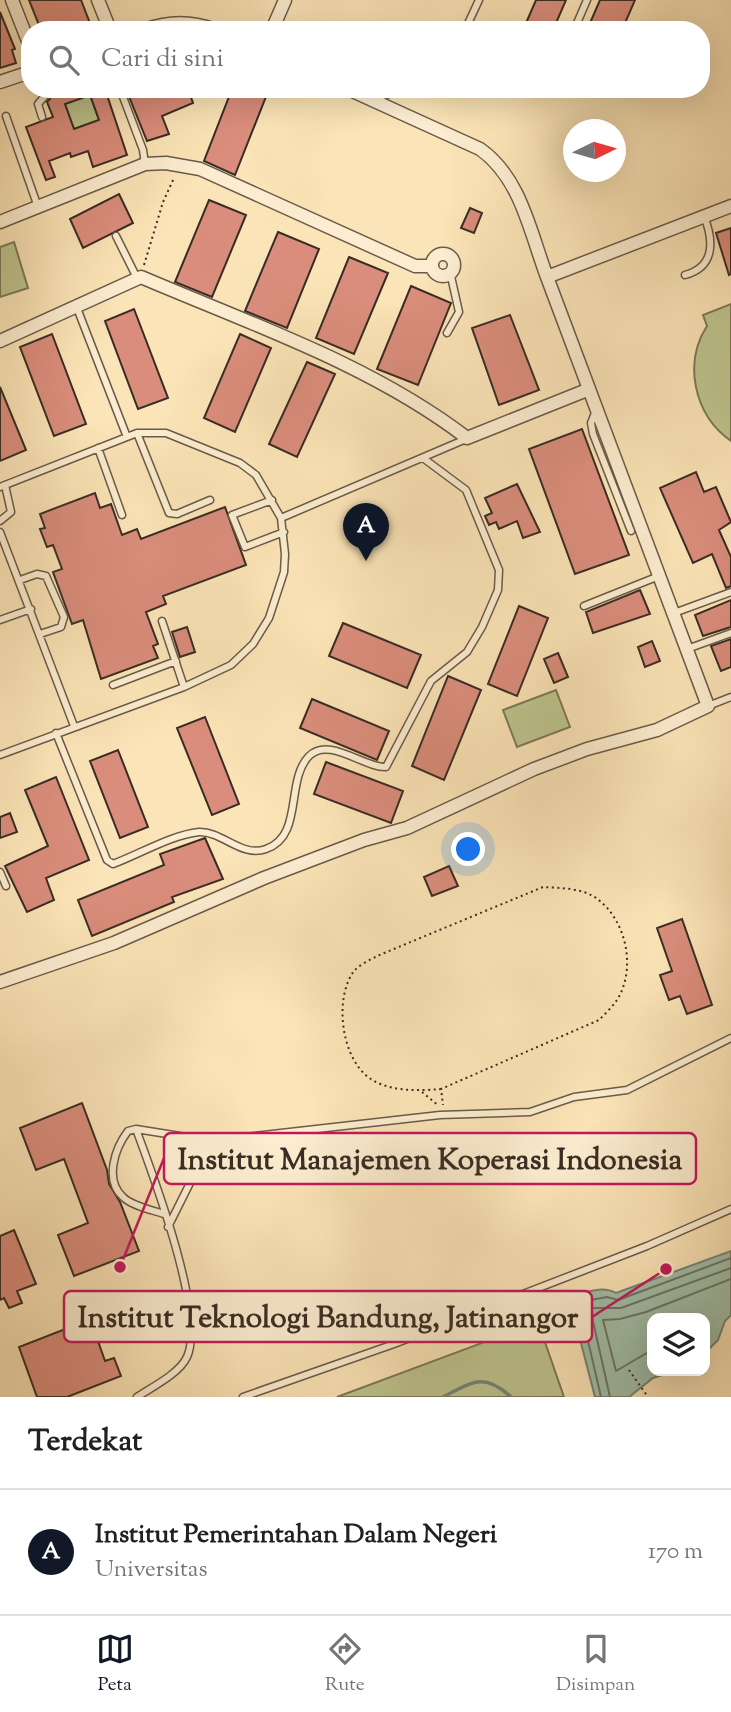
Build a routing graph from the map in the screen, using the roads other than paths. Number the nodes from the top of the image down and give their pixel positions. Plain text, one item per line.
1 (12, 0) edge
2 (98, 0) edge
3 (285, 0) edge
4 (479, 0) edge
5 (587, 0) edge
6 (106, 21) edge
7 (276, 21) edge
8 (469, 21) edge
9 (578, 21) edge
10 (21, 23) edge
11 (21, 75) edge
12 (0, 82) edge
13 (43, 98) edge
14 (123, 98) edge
15 (365, 98) edge
16 (376, 98) edge
17 (369, 100) junction
18 (6, 116) dead end
19 (42, 117) dead end
20 (145, 164) junction
21 (731, 206) edge
22 (38, 208) junction
23 (704, 216) junction
24 (0, 222) edge
25 (116, 236) dead end
26 (450, 272) joint
27 (685, 275) dead end
28 (547, 277) junction
29 (139, 278) junction
30 (77, 308) junction
31 (447, 333) dead end
32 (0, 341) edge
33 (587, 390) junction
34 (595, 413) junction
35 (137, 433) junction
36 (127, 437) junction
37 (467, 438) junction
38 (98, 448) junction
39 (423, 458) junction
40 (3, 486) edge
41 (210, 500) dead end
42 (272, 500) junction
43 (122, 515) dead end
44 (281, 518) junction
45 (0, 521) edge
46 (631, 531) dead end
47 (0, 532) edge
48 (284, 532) junction
49 (659, 576) junction
50 (20, 580) junction
51 (731, 592) edge
52 (584, 606) dead end
53 (31, 609) junction
54 (674, 613) junction
55 (0, 620) edge
56 (162, 621) dead end
57 (731, 633) edge
58 (40, 634) junction
59 (687, 649) junction
60 (176, 662) junction
61 (113, 685) dead end
62 (184, 687) junction
63 (731, 697) edge
64 (708, 706) junction
65 (75, 726) junction
66 (57, 733) junction
67 (0, 755) edge
68 (0, 872) edge
69 (6, 886) dead end
70 (0, 982) edge
71 (731, 1038) edge
72 (136, 1129) junction
73 (211, 1141) junction
74 (731, 1209) edge
75 (164, 1214) junction
76 (168, 1227) junction
77 (137, 1397) edge
78 (243, 1397) edge

1 - 10 street
2 - 6 street
3 - 7 street
4 - 8 lane
5 - 9 lane
11 - 12 street
13 - 19 lane
14 - 20 lane
15 - 17 street
16 - 17 lane
17 - 28 street
18 - 22 lane
20 - 22 street
20 - 26 street
21 - 23 street
22 - 24 street
23 - 27 lane
23 - 28 street
25 - 29 lane
26 - 31 lane
28 - 33 street
29 - 30 street
29 - 37 street
30 - 32 street
30 - 36 lane
33 - 34 street
33 - 37 street
34 - 46 lane
34 - 49 street
35 - 36 lane
35 - 41 lane
35 - 42 lane
36 - 38 lane
37 - 39 lane
38 - 40 lane
38 - 43 lane
39 - 44 lane
39 - 66 lane
40 - 45 lane
42 - 44 lane
42 - 48 lane
44 - 48 lane
47 - 50 lane
48 - 62 lane
49 - 52 lane
49 - 54 street
50 - 53 lane
50 - 58 lane
51 - 54 lane
53 - 55 lane
53 - 58 lane
54 - 59 street
56 - 60 lane
57 - 59 lane
58 - 65 lane
59 - 64 street
60 - 61 lane
60 - 62 lane
62 - 65 lane
63 - 64 lane
64 - 70 street
65 - 66 lane
66 - 67 lane
68 - 69 lane
71 - 73 lane
72 - 73 lane
72 - 75 lane
72 - 75 lane
73 - 76 lane
74 - 78 lane
75 - 76 lane
76 - 77 lane

